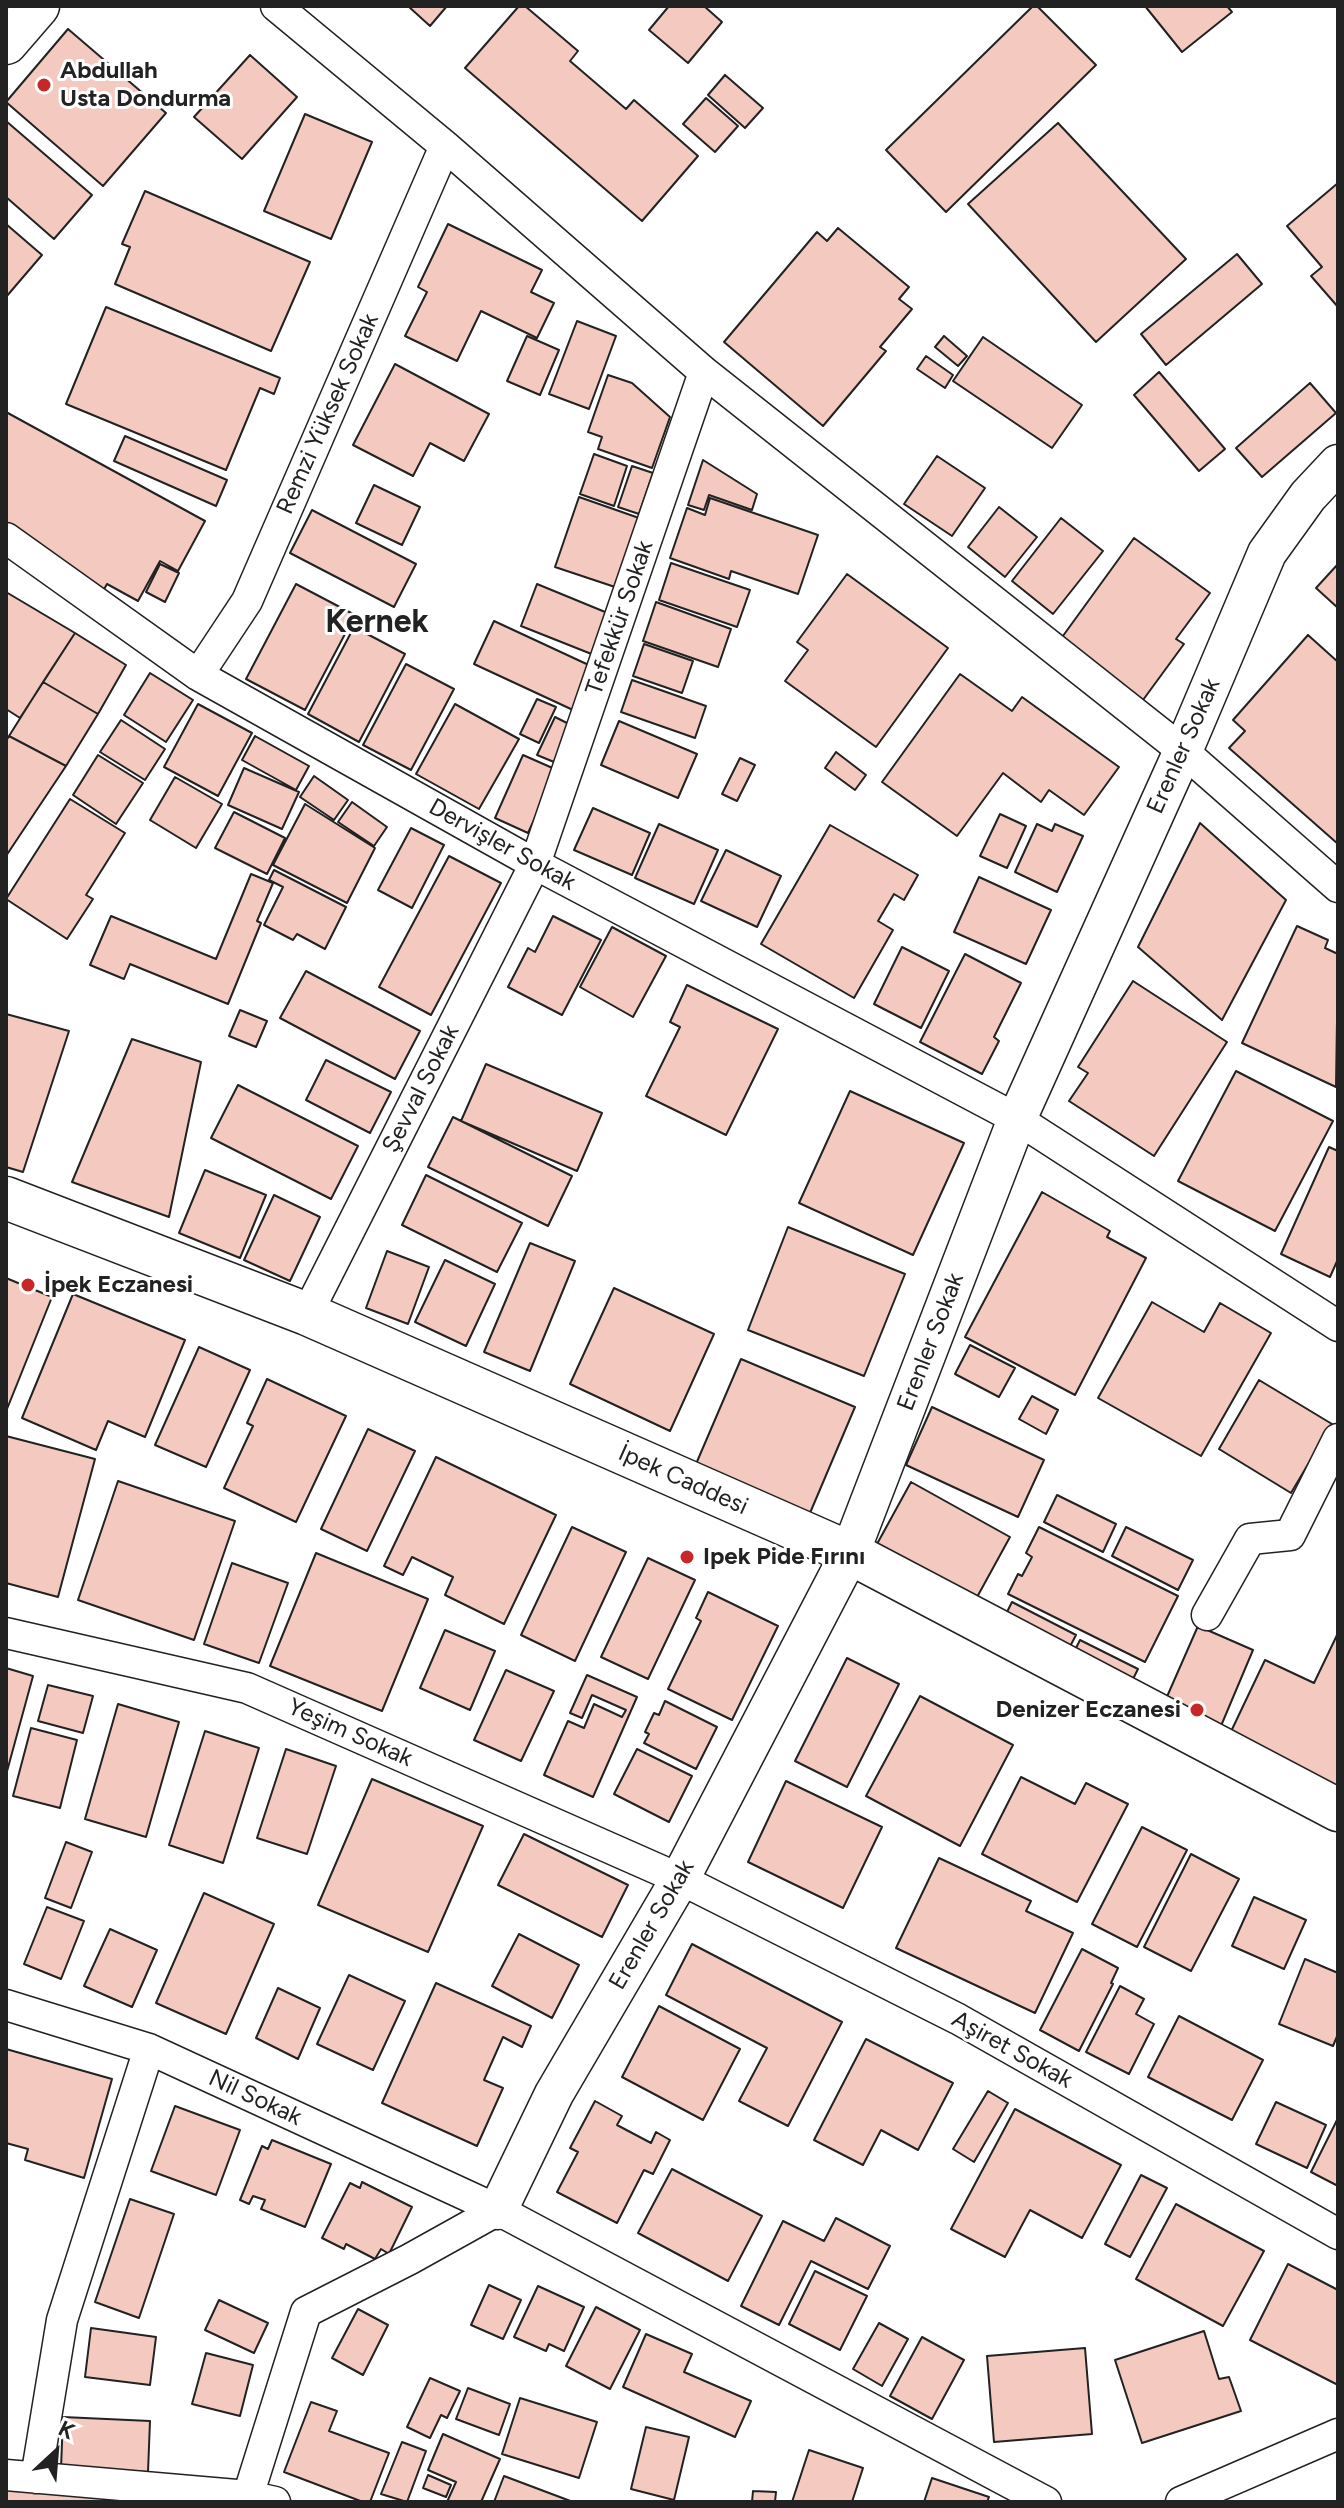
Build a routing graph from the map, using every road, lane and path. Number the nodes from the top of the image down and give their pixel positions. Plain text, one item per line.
1 (38, 6) edge
2 (276, 6) edge
3 (6, 43) edge
4 (445, 146) junction
5 (704, 372) junction
6 (1338, 464) edge
7 (6, 538) edge
8 (198, 675) junction
9 (1183, 751) junction
10 (535, 864) junction
11 (1338, 887) edge
12 (1017, 1119) junction
13 (6, 1198) edge
14 (307, 1314) junction
15 (1338, 1326) edge
16 (1338, 1439) edge
17 (850, 1553) junction
18 (1207, 1615) dead end
19 (6, 1633) edge
20 (1338, 1810) edge
21 (680, 1879) junction
22 (6, 2005) edge
23 (149, 2049) junction
24 (498, 2210) junction
25 (1338, 2234) edge
26 (1338, 2434) edge
27 (6, 2475) edge
28 (36, 2478) junction
29 (261, 2499) edge
30 (1046, 2502) edge
31 (1181, 2502) edge

1 - 3 main road
2 - 4 street
4 - 5 street
4 - 8 street, Remzi Yüksek Sokak
5 - 9 street
5 - 10 street, Tefekkür Sokak
6 - 9 street, Erenler Sokak
7 - 8 street, Dervişler Sokak
8 - 10 street, Dervişler Sokak
9 - 11 street
9 - 12 street, Erenler Sokak
10 - 12 street, Dervişler Sokak
10 - 14 street, Şevval Sokak
12 - 15 street, Dervişler Sokak
12 - 17 street, Erenler Sokak
13 - 14 main road, İpek Caddesi
14 - 17 main road, İpek Caddesi
16 - 18 street
17 - 20 main road, İpek Caddesi
17 - 21 street, Erenler Sokak
19 - 21 street, Yeşim Sokak
21 - 24 street, Erenler Sokak
21 - 25 street, Aşiret Sokak
22 - 23 street, Nil Sokak
23 - 24 street, Nil Sokak
23 - 28 street
24 - 29 street
24 - 30 street, Nil Sokak
26 - 31 street
27 - 28 street
28 - 29 street

